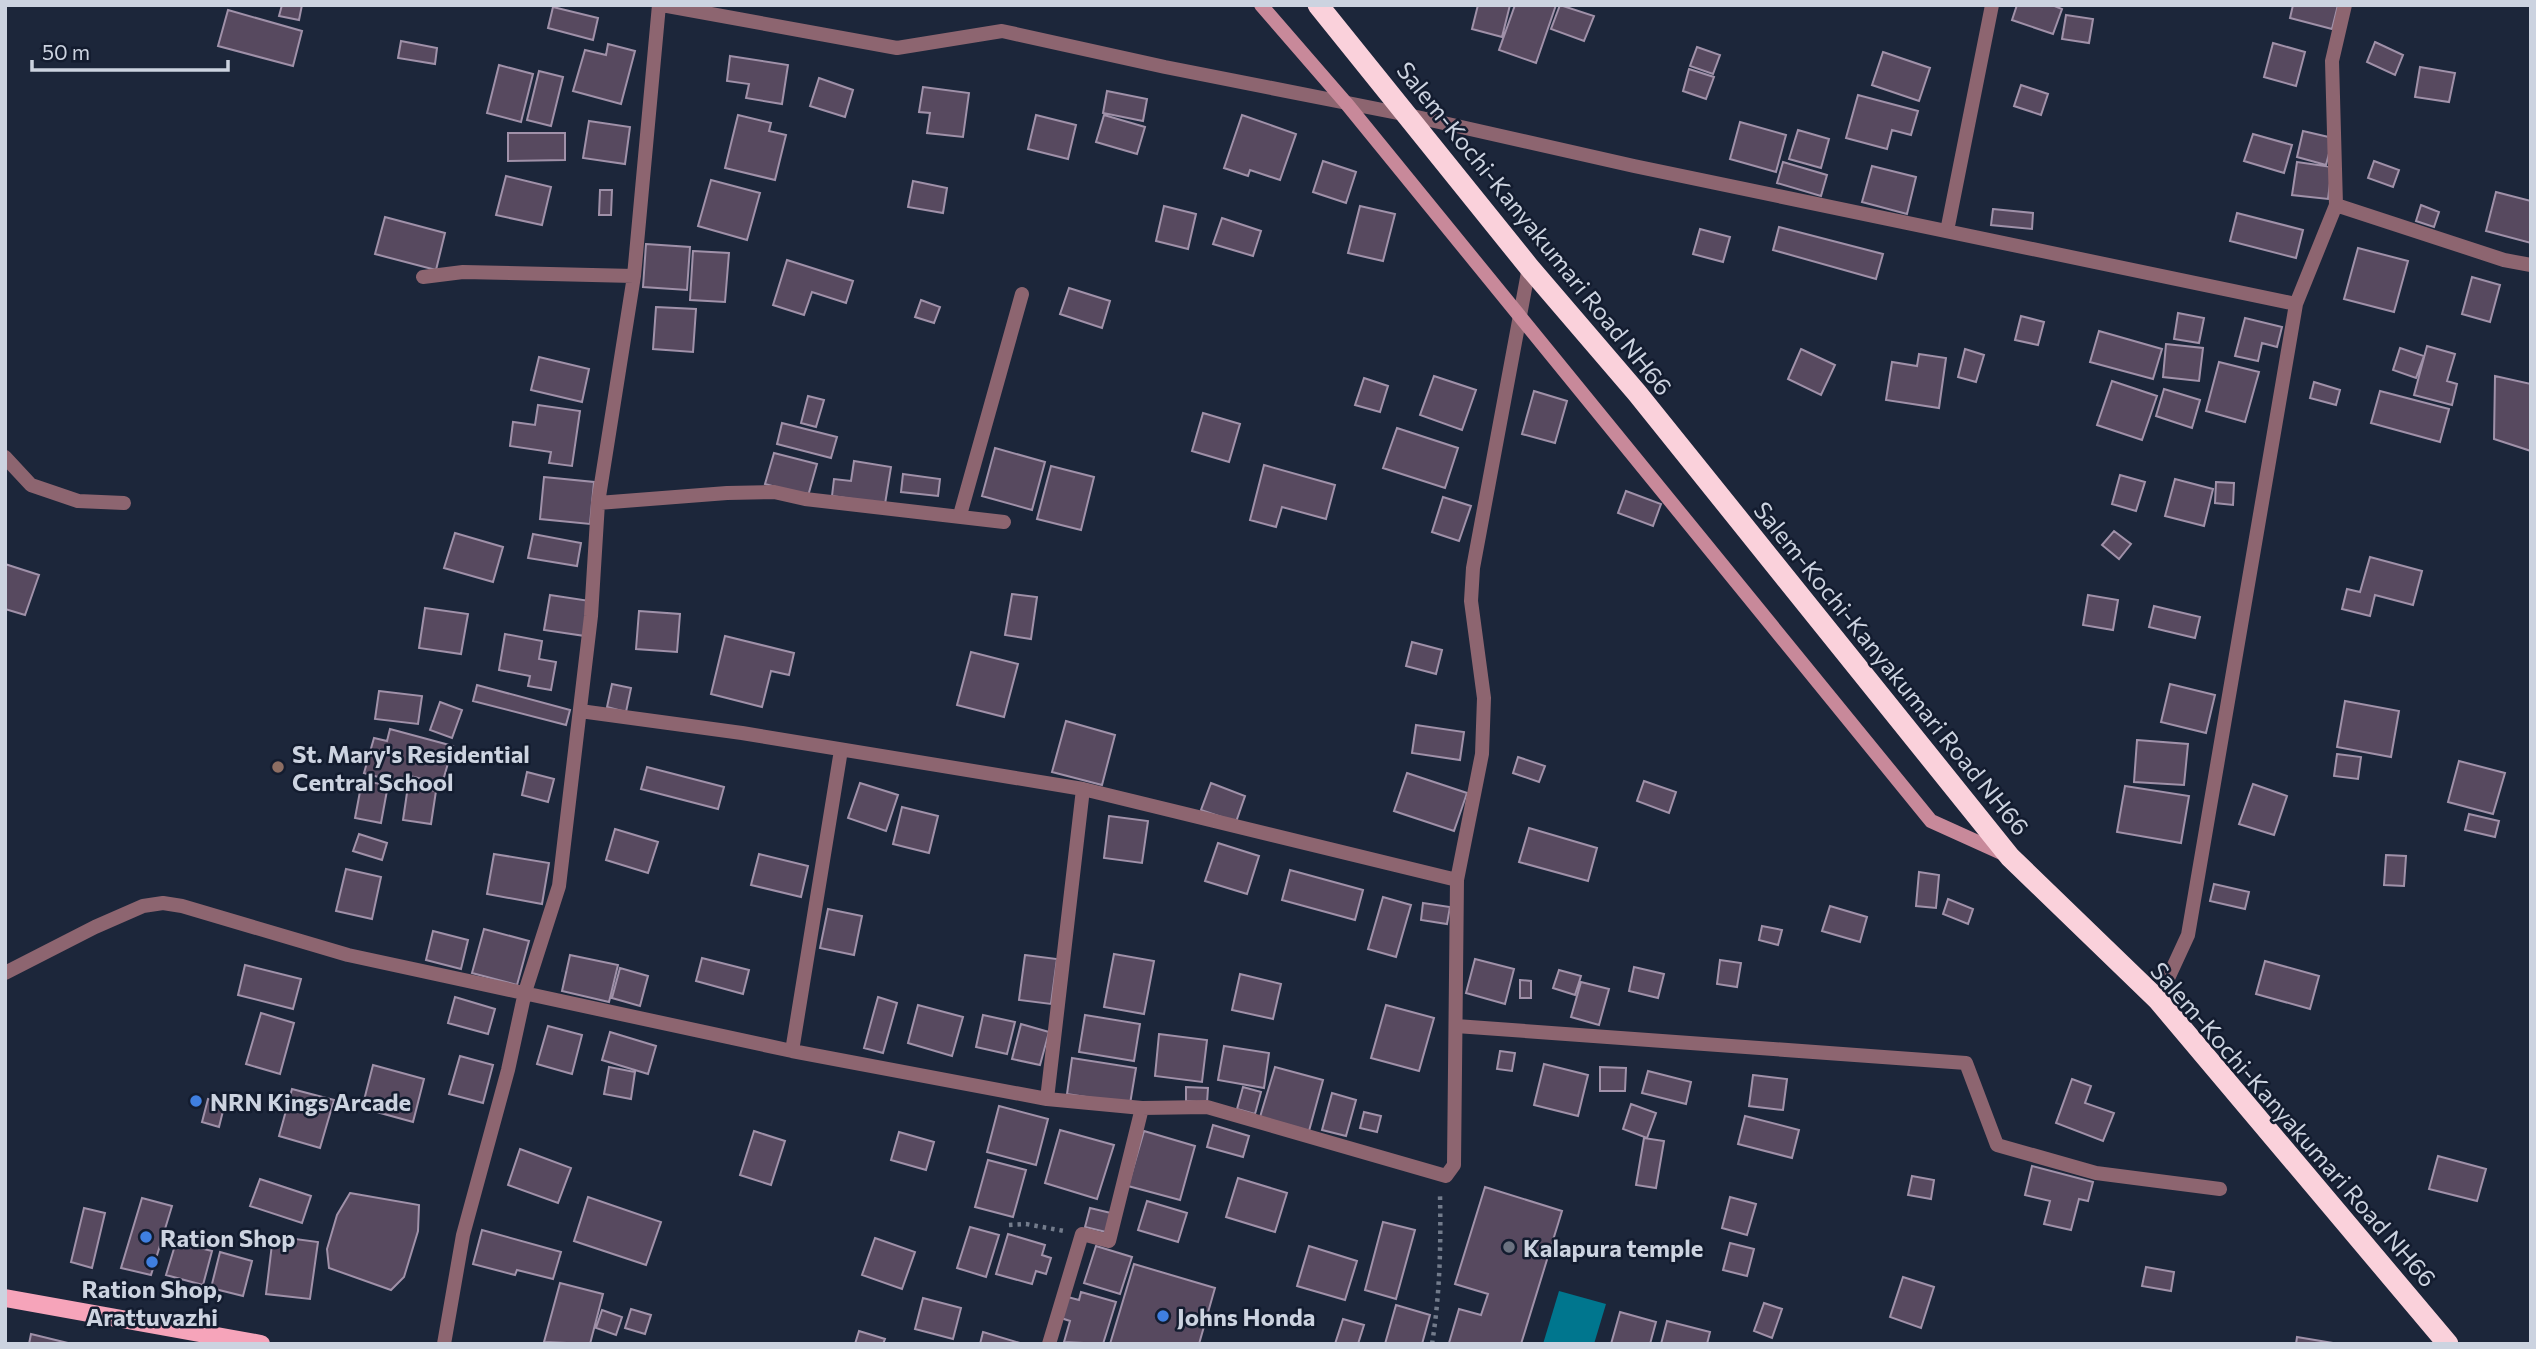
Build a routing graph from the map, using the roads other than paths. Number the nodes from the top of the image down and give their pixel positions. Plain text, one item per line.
1 (661, 5) edge
2 (1261, 5) edge
3 (1318, 5) edge
4 (1993, 5) edge
5 (2345, 5) edge
6 (1346, 103) junction
7 (1408, 115) junction
8 (2336, 205) junction
9 (1947, 231) junction
10 (2531, 265) edge
11 (1529, 267) junction
12 (634, 276) junction
13 (423, 277) dead end
14 (1022, 294) dead end
15 (2296, 304) junction
16 (1520, 317) junction
17 (5, 457) edge
18 (124, 503) dead end
19 (598, 503) junction
20 (960, 515) junction
21 (1004, 522) dead end
22 (580, 711) junction
23 (841, 750) junction
24 (1083, 789) junction
25 (2010, 857) junction
26 (1457, 880) junction
27 (5, 973) edge
28 (525, 992) junction
29 (2158, 1000) junction
30 (1456, 1026) junction
31 (792, 1051) junction
32 (1047, 1099) junction
33 (1142, 1108) junction
34 (2220, 1189) dead end
35 (5, 1298) edge
36 (261, 1344) edge
37 (444, 1344) edge
38 (1049, 1344) edge
39 (2448, 1344) edge

1 - 6 street
1 - 12 street
2 - 6 street
3 - 7 highway, Salem-Kochi-Kanyakumari Road NH66
4 - 9 street
5 - 8 street
6 - 7 street
6 - 16 street
7 - 9 street
7 - 11 highway, Salem-Kochi-Kanyakumari Road NH66
8 - 10 street
8 - 15 street
9 - 15 street
11 - 16 street
11 - 25 highway, Salem-Kochi-Kanyakumari Road NH66
12 - 13 street
12 - 19 street
14 - 20 street
15 - 29 street
16 - 25 street
16 - 26 street
17 - 18 street
19 - 20 street
19 - 22 street
20 - 21 street
22 - 23 street
22 - 28 street
23 - 24 street
23 - 31 street
24 - 26 street
24 - 32 street
25 - 29 highway, Salem-Kochi-Kanyakumari Road NH66
26 - 30 street
27 - 28 street
28 - 31 street
28 - 37 street
29 - 39 highway, Salem-Kochi-Kanyakumari Road NH66
30 - 33 street
30 - 34 street
31 - 32 street
32 - 33 street
33 - 38 street
35 - 36 main road

